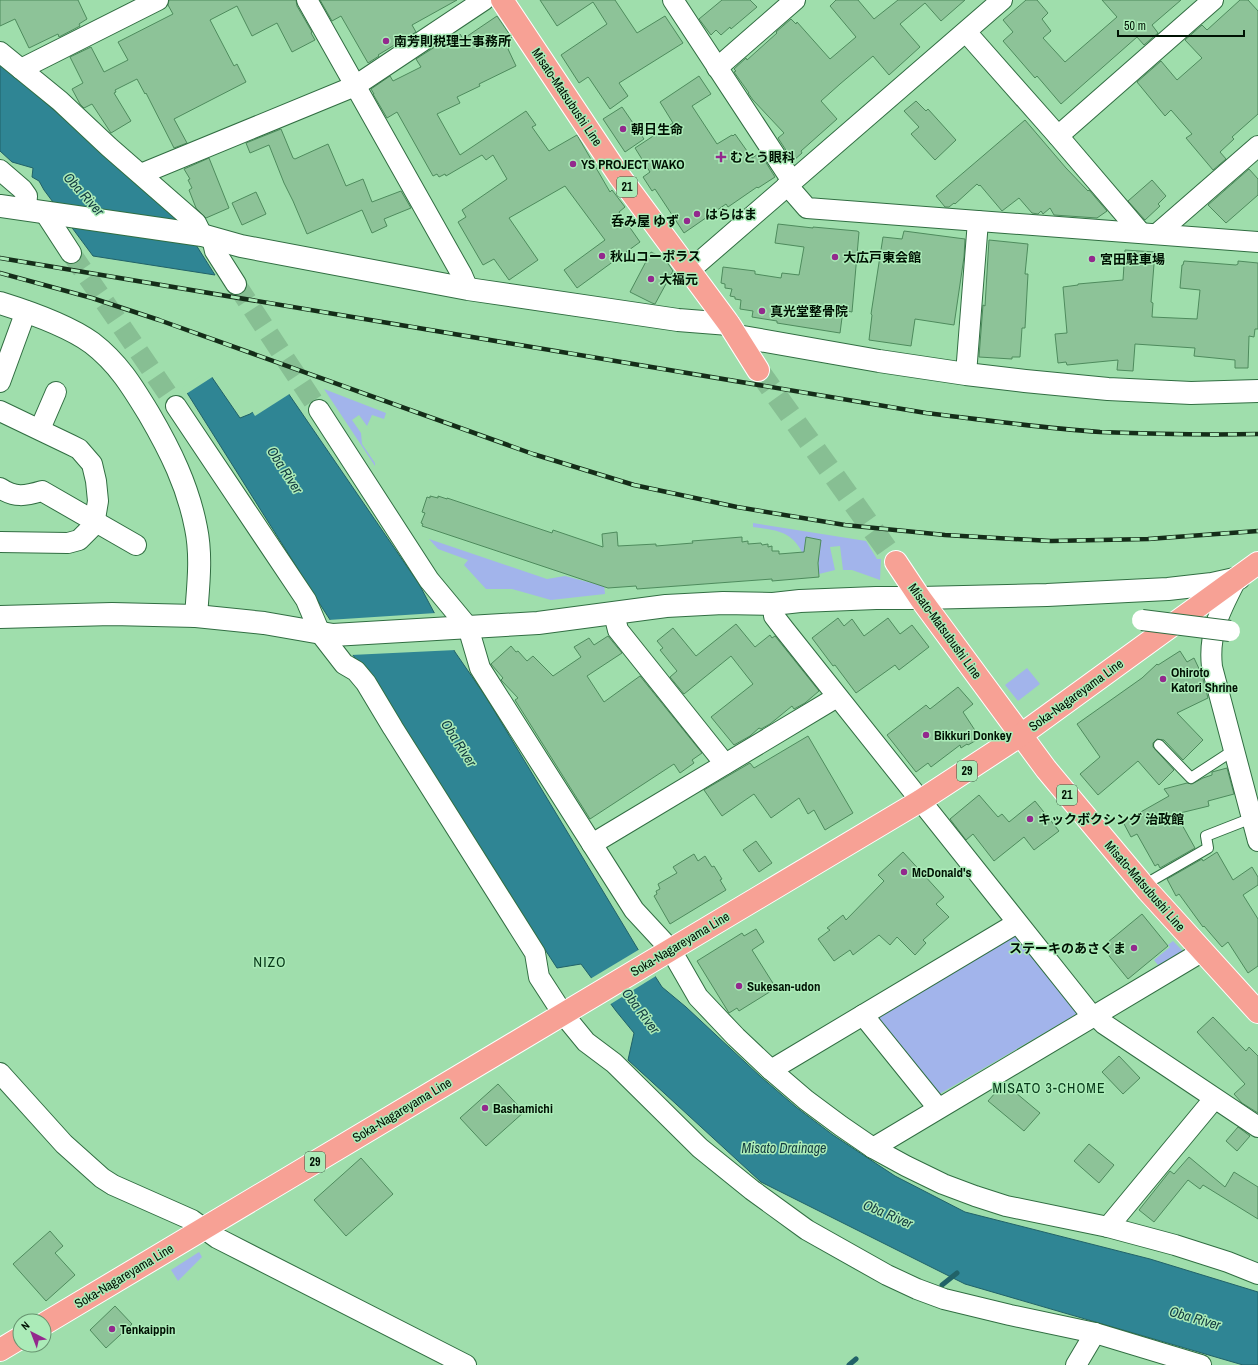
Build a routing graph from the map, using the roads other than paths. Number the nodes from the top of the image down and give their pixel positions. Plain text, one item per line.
1 (158, 0) edge
2 (307, 0) edge
3 (484, 0) edge
4 (502, 0) edge
5 (673, 0) edge
6 (795, 0) edge
7 (1002, 0) edge
8 (1213, 0) edge
9 (966, 32) junction
10 (0, 52) edge
11 (717, 68) junction
12 (21, 69) junction
13 (355, 86) junction
14 (1058, 136) junction
15 (1258, 146) edge
16 (0, 170) edge
17 (141, 174) junction
18 (790, 183) junction
19 (0, 206) edge
20 (44, 213) junction
21 (978, 221) junction
22 (1149, 233) junction
23 (202, 236) junction
24 (1258, 242) edge
25 (71, 253) tunnel mouth
26 (689, 271) junction
27 (236, 284) tunnel mouth
28 (468, 289) junction
29 (0, 303) edge
30 (26, 311) junction
31 (733, 330) junction
32 (758, 370) tunnel mouth
33 (966, 374) junction
34 (0, 382) edge
35 (1258, 391) edge
36 (56, 392) dead end
37 (176, 406) tunnel mouth
38 (319, 410) tunnel mouth
39 (0, 412) edge
40 (40, 429) junction
41 (0, 488) edge
42 (95, 520) junction
43 (0, 542) edge
44 (136, 545) dead end
45 (896, 562) tunnel mouth
46 (1258, 563) edge
47 (1258, 574) edge
48 (1237, 578) junction
49 (920, 598) junction
50 (773, 604) junction
51 (614, 614) junction
52 (196, 616) junction
53 (0, 617) edge
54 (1142, 620) dead end
55 (460, 627) junction
56 (1230, 631) dead end
57 (327, 634) junction
58 (837, 697) junction
59 (1021, 735) junction
60 (1159, 745) dead end
61 (1234, 750) junction
62 (725, 764) junction
63 (920, 800) junction
64 (1256, 830) edge
65 (592, 844) junction
66 (1144, 885) junction
67 (1017, 922) junction
68 (1203, 951) junction
69 (665, 953) junction
70 (1258, 1012) edge
71 (563, 1014) junction
72 (863, 1015) junction
73 (1094, 1016) junction
74 (771, 1070) junction
75 (3, 1083) edge
76 (1214, 1099) junction
77 (938, 1108) junction
78 (1258, 1127) edge
79 (873, 1148) junction
80 (1108, 1227) junction
81 (204, 1229) junction
82 (1258, 1274) edge
83 (52, 1319) edge
84 (1095, 1333) junction
85 (12, 1343) edge
86 (0, 1350) edge
87 (466, 1365) edge
88 (1076, 1365) edge
89 (1201, 1365) edge

1 - 12 street
2 - 13 street
3 - 13 street
4 - 26 main road, Misato-Matsubushi Line / 21
5 - 11 street
6 - 11 street
7 - 9 street
8 - 14 street
9 - 14 street
9 - 18 street
10 - 12 street
11 - 18 street
12 - 17 street
13 - 17 street
13 - 28 street
14 - 22 street
15 - 22 street
16 - 20 street
17 - 23 street
18 - 21 street
18 - 26 street
19 - 20 street
20 - 23 street
20 - 25 street
21 - 22 street
21 - 33 street
22 - 24 street
23 - 27 street
23 - 28 street
26 - 31 main road, Misato-Matsubushi Line / 21
28 - 31 street
29 - 30 street
30 - 34 street
30 - 52 street
31 - 32 main road, Misato-Matsubushi Line / 21
31 - 33 street
33 - 35 street
36 - 40 street
37 - 57 street
38 - 55 street
39 - 40 street
40 - 42 street
41 - 42 street
42 - 43 street
42 - 44 street
45 - 49 main road, Misato-Matsubushi Line / 21
46 - 48 main road, Soka-Nagareyama Line / 29
47 - 48 street
48 - 49 street
48 - 59 main road, Soka-Nagareyama Line / 29
48 - 61 street
49 - 50 street
49 - 59 main road, Misato-Matsubushi Line / 21
50 - 51 street
50 - 58 street
51 - 55 street
51 - 62 street
52 - 53 street
52 - 57 street
54 - 56 street, bridge
55 - 57 street
55 - 65 street
57 - 71 street
58 - 62 street
58 - 63 street
59 - 63 main road, Soka-Nagareyama Line / 29
59 - 66 main road, Misato-Matsubushi Line / 21
60 - 61 lane
61 - 64 street
62 - 65 street
63 - 67 street
63 - 69 main road, Soka-Nagareyama Line / 29
64 - 66 lane
65 - 69 street
66 - 68 main road, Misato-Matsubushi Line / 21
67 - 72 street
67 - 73 street
68 - 70 main road, Misato-Matsubushi Line / 21
68 - 73 street
69 - 71 main road, Soka-Nagareyama Line / 29
69 - 74 street
71 - 81 main road, Soka-Nagareyama Line / 29
71 - 84 street
72 - 74 street
72 - 77 street
73 - 76 street
73 - 77 street
74 - 79 street
75 - 81 street
76 - 78 street
76 - 80 street
77 - 79 street
79 - 80 street
80 - 82 street
81 - 83 main road, Soka-Nagareyama Line / 29
81 - 87 street
84 - 88 street
84 - 89 street
85 - 86 main road

